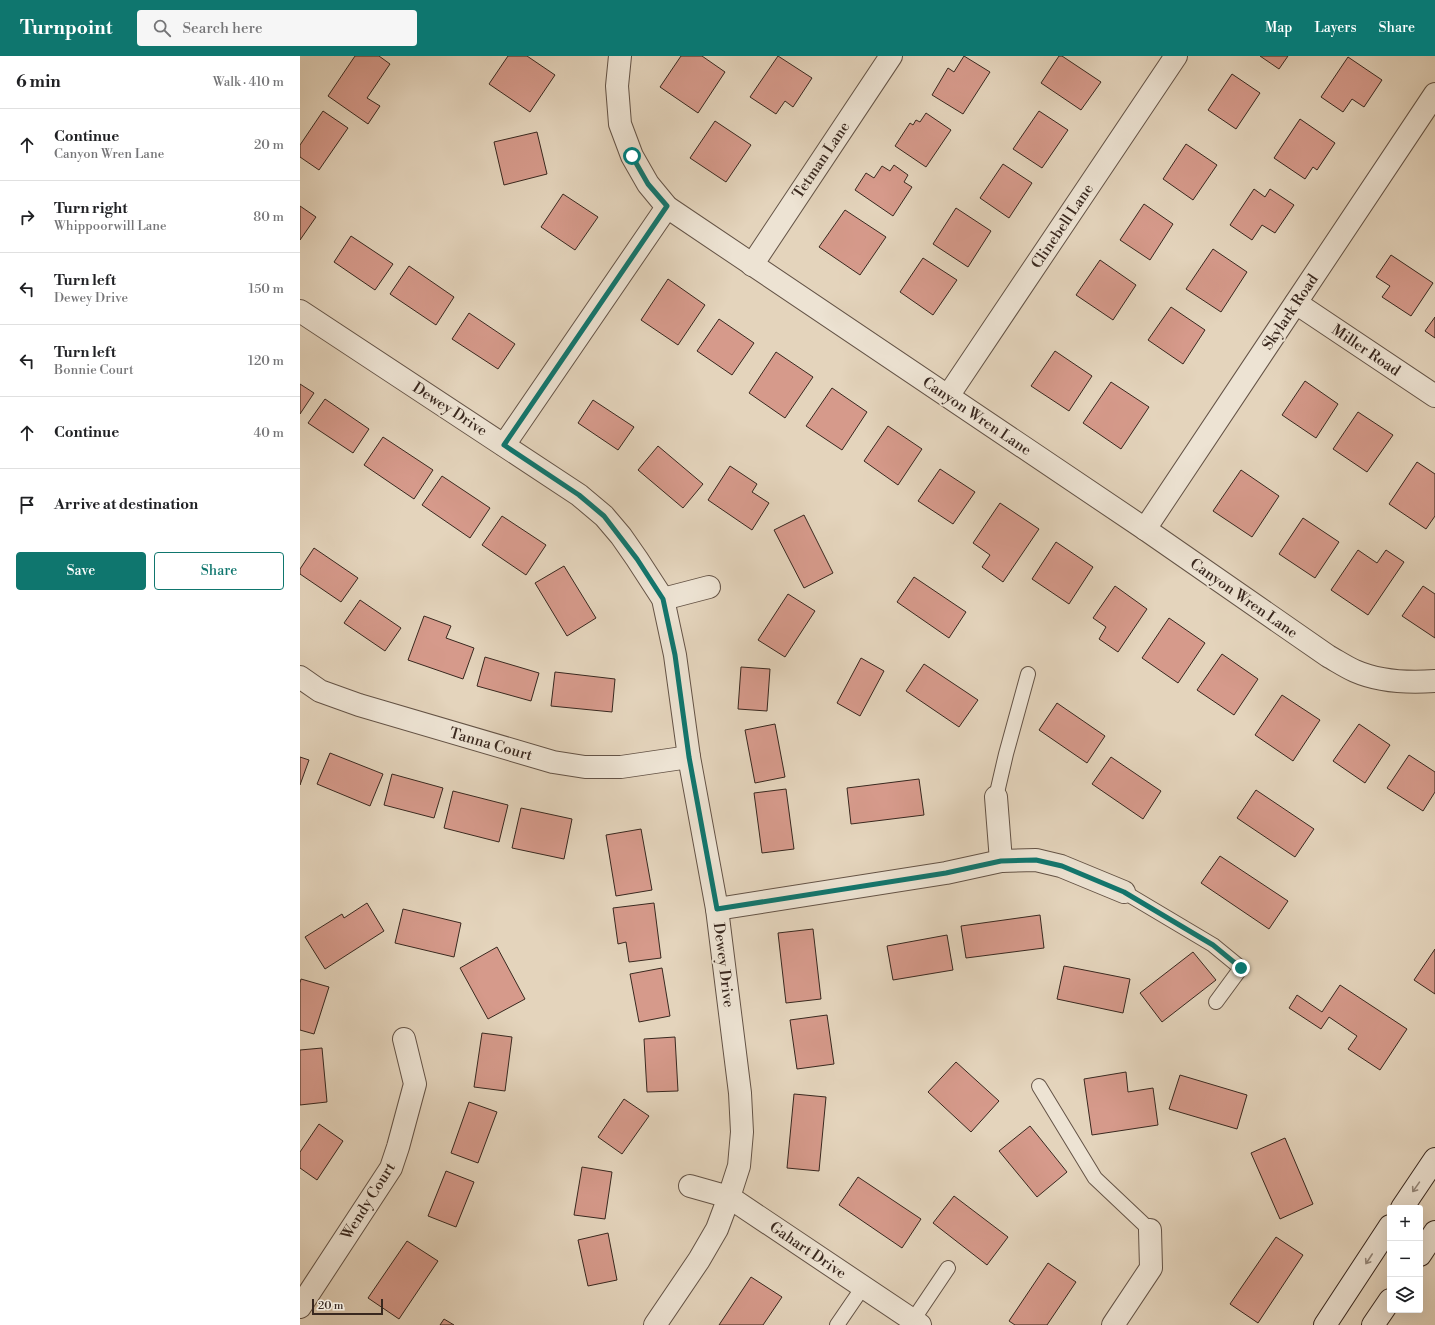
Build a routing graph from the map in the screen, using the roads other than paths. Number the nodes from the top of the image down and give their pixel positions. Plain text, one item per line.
1 (620, 56) edge
2 (891, 56) edge
3 (1176, 56) edge
4 (1435, 94) edge
5 (667, 206) junction
6 (752, 265) junction
7 (1296, 303) junction
8 (300, 311) edge
9 (948, 396) junction
10 (1435, 396) edge
11 (504, 445) junction
12 (1145, 529) junction
13 (709, 587) dead end
14 (663, 599) junction
15 (1028, 674) dead end
16 (300, 678) edge
17 (1435, 681) edge
18 (689, 757) junction
19 (996, 797) joint
20 (1001, 861) junction
21 (1124, 892) joint
22 (717, 909) junction
23 (1216, 1002) dead end
24 (404, 1039) dead end
25 (1039, 1086) dead end
26 (1433, 1166) edge
27 (690, 1186) dead end
28 (729, 1197) junction
29 (1404, 1205) edge
30 (1150, 1230) joint
31 (1387, 1231) edge
32 (1435, 1232) edge
33 (1423, 1250) edge
34 (948, 1268) dead end
35 (863, 1287) junction
36 (1387, 1304) edge
37 (300, 1307) edge
38 (917, 1322) edge
39 (655, 1325) edge
40 (837, 1325) edge
41 (1114, 1325) edge
42 (1325, 1325) edge
43 (1373, 1325) edge

1 - 5 street, Canyon Wren Lane
2 - 6 street, Tetman Lane
3 - 9 street, Clinebell Lane
4 - 7 street, Skylark Road
5 - 6 street, Canyon Wren Lane
5 - 11 street
6 - 9 street, Canyon Wren Lane
7 - 10 street, Miller Road
7 - 12 street, Skylark Road
8 - 11 street, Dewey Drive
9 - 12 street, Canyon Wren Lane
11 - 14 street, Dewey Drive
12 - 17 street, Canyon Wren Lane
13 - 14 street
14 - 18 street, Dewey Drive
15 - 19 lane
16 - 18 street, Tanna Court
18 - 22 street, Dewey Drive
19 - 20 street
20 - 21 street
20 - 22 street
21 - 23 lane
22 - 28 street, Dewey Drive
24 - 37 street, Wendy Court
25 - 30 lane
26 -> 29 street
27 - 28 street, Gahart Drive
28 - 35 street, Gahart Drive
28 - 39 street, Dewey Drive
30 - 41 street
31 -> 42 street
32 - 33 street
34 - 38 lane
35 - 38 street, Gahart Drive
35 - 40 lane
36 - 43 street

